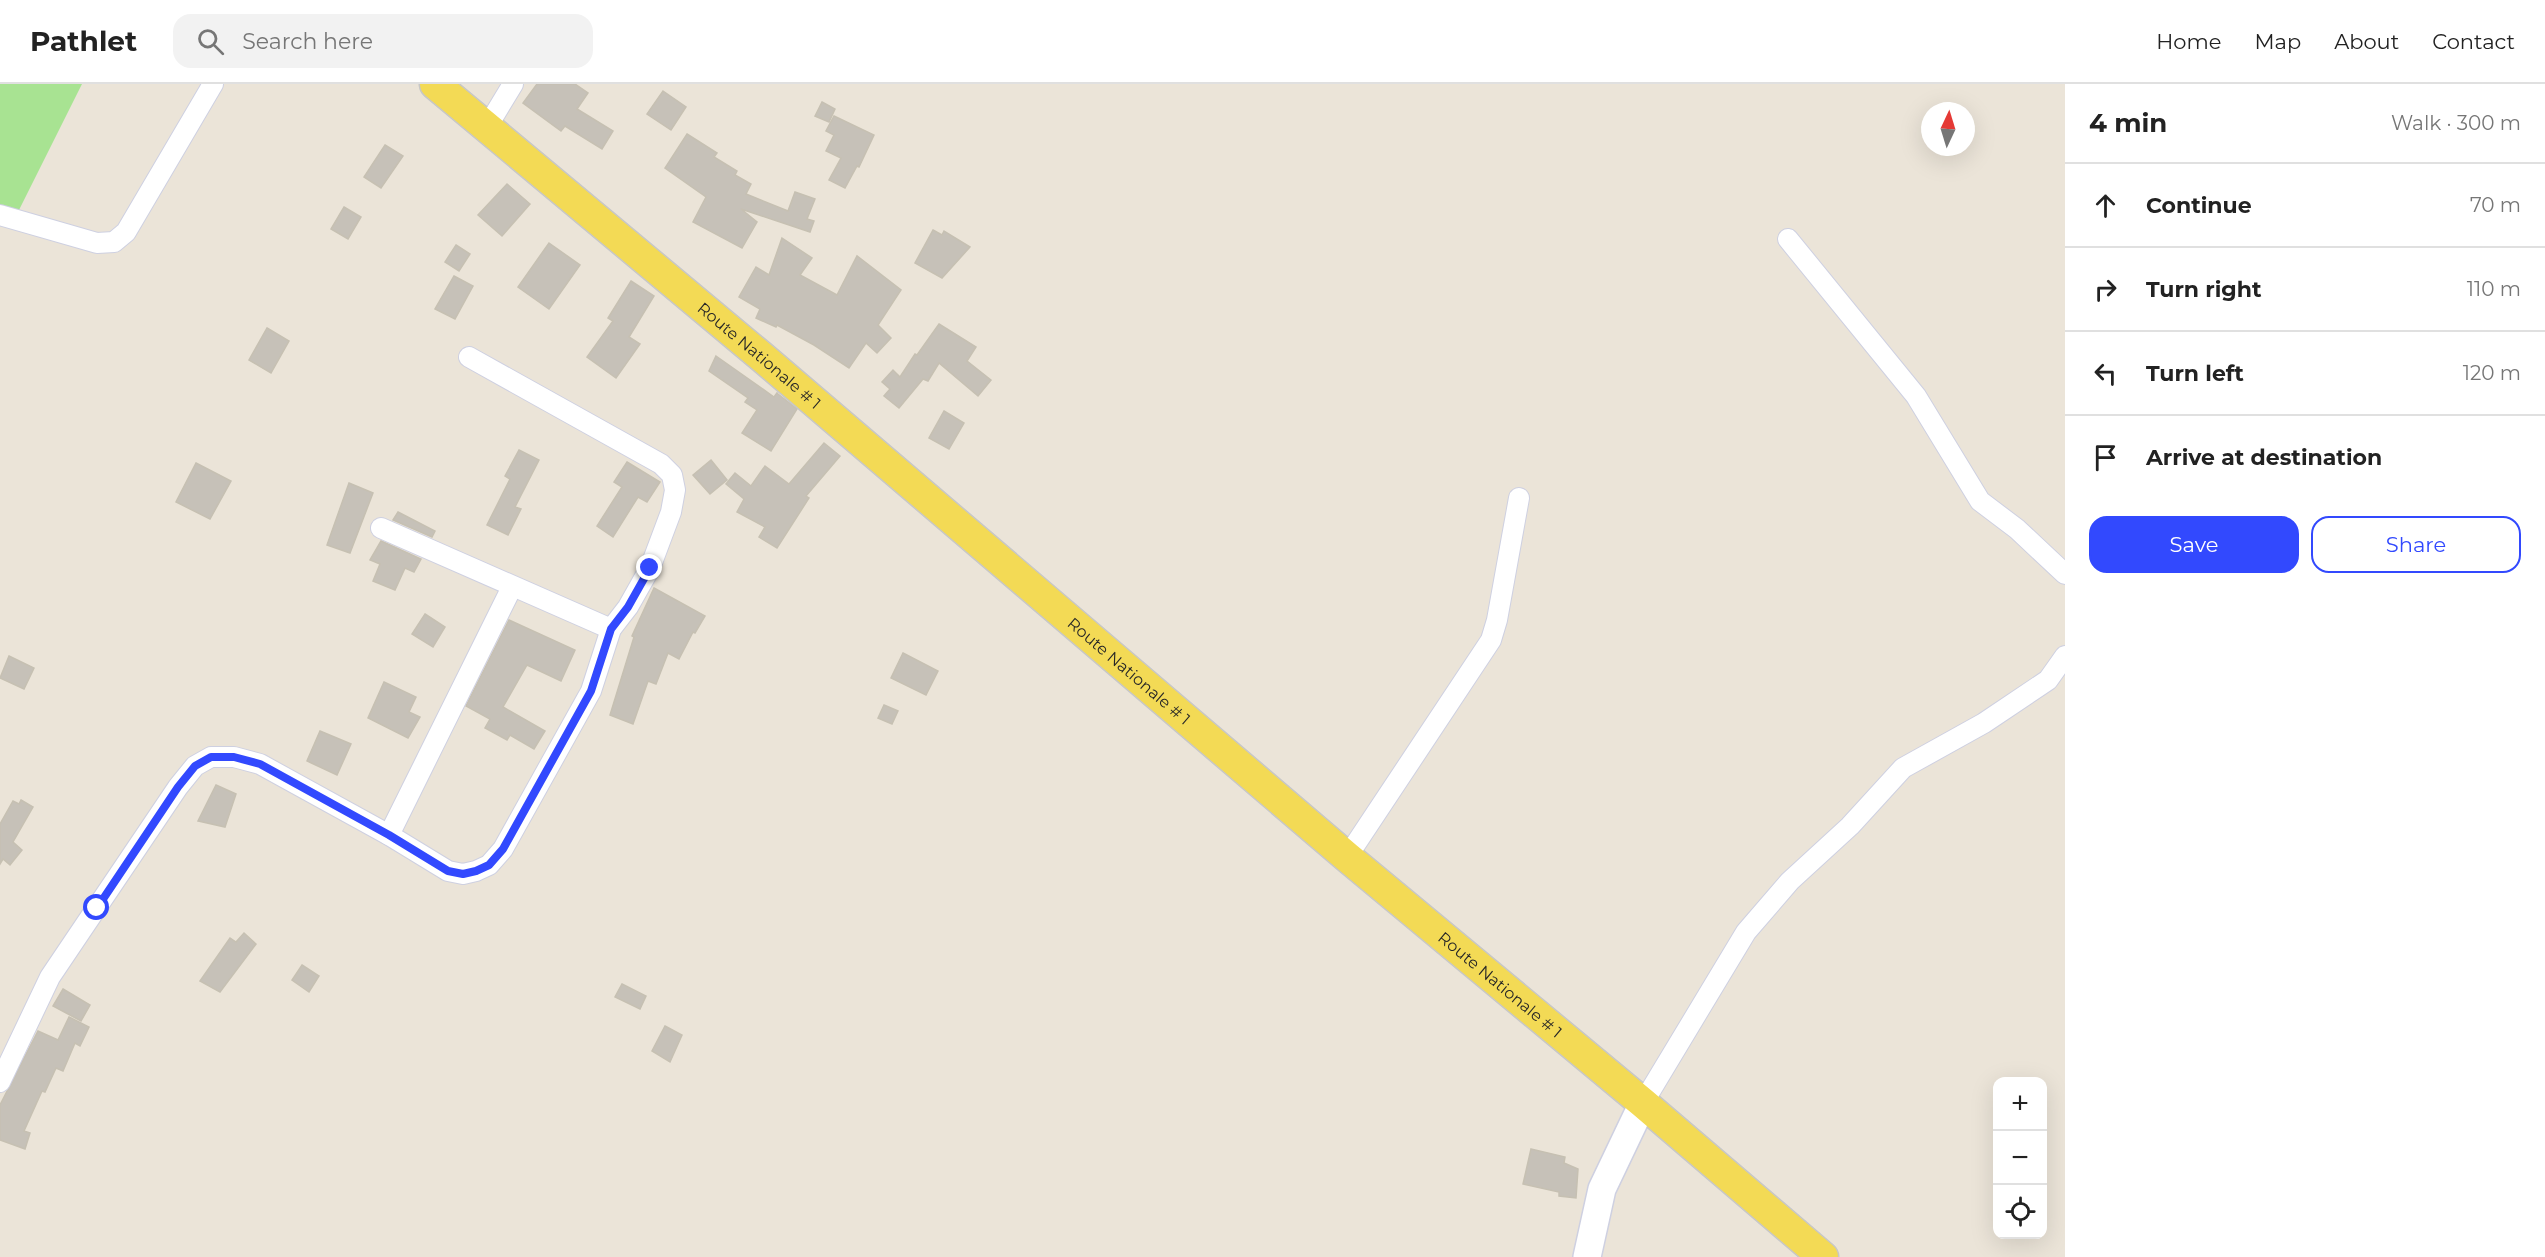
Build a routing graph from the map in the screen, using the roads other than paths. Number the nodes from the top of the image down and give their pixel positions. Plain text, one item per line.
1 (213, 84) edge
2 (435, 84) edge
3 (513, 84) edge
4 (487, 127) junction
5 (0, 215) edge
6 (1788, 239) dead end
7 (469, 357) dead end
8 (1519, 498) dead end
9 (381, 528) dead end
10 (2065, 574) edge
11 (512, 587) junction
12 (611, 629) junction
13 (2065, 656) edge
14 (389, 835) junction
15 (1347, 857) junction
16 (0, 1082) edge
17 (1643, 1103) junction
18 (1587, 1257) edge
19 (1823, 1257) edge

1 - 5 street
2 - 4 main road, Route Nationale # 1
3 - 4 street
4 - 15 main road, Route Nationale # 1
6 - 10 street
7 - 12 street
8 - 15 street
9 - 11 street
11 - 12 street
11 - 14 street
12 - 14 street
13 - 17 street
14 - 16 street
15 - 17 main road, Route Nationale # 1
17 - 18 street
17 - 19 main road, Route Nationale # 1

